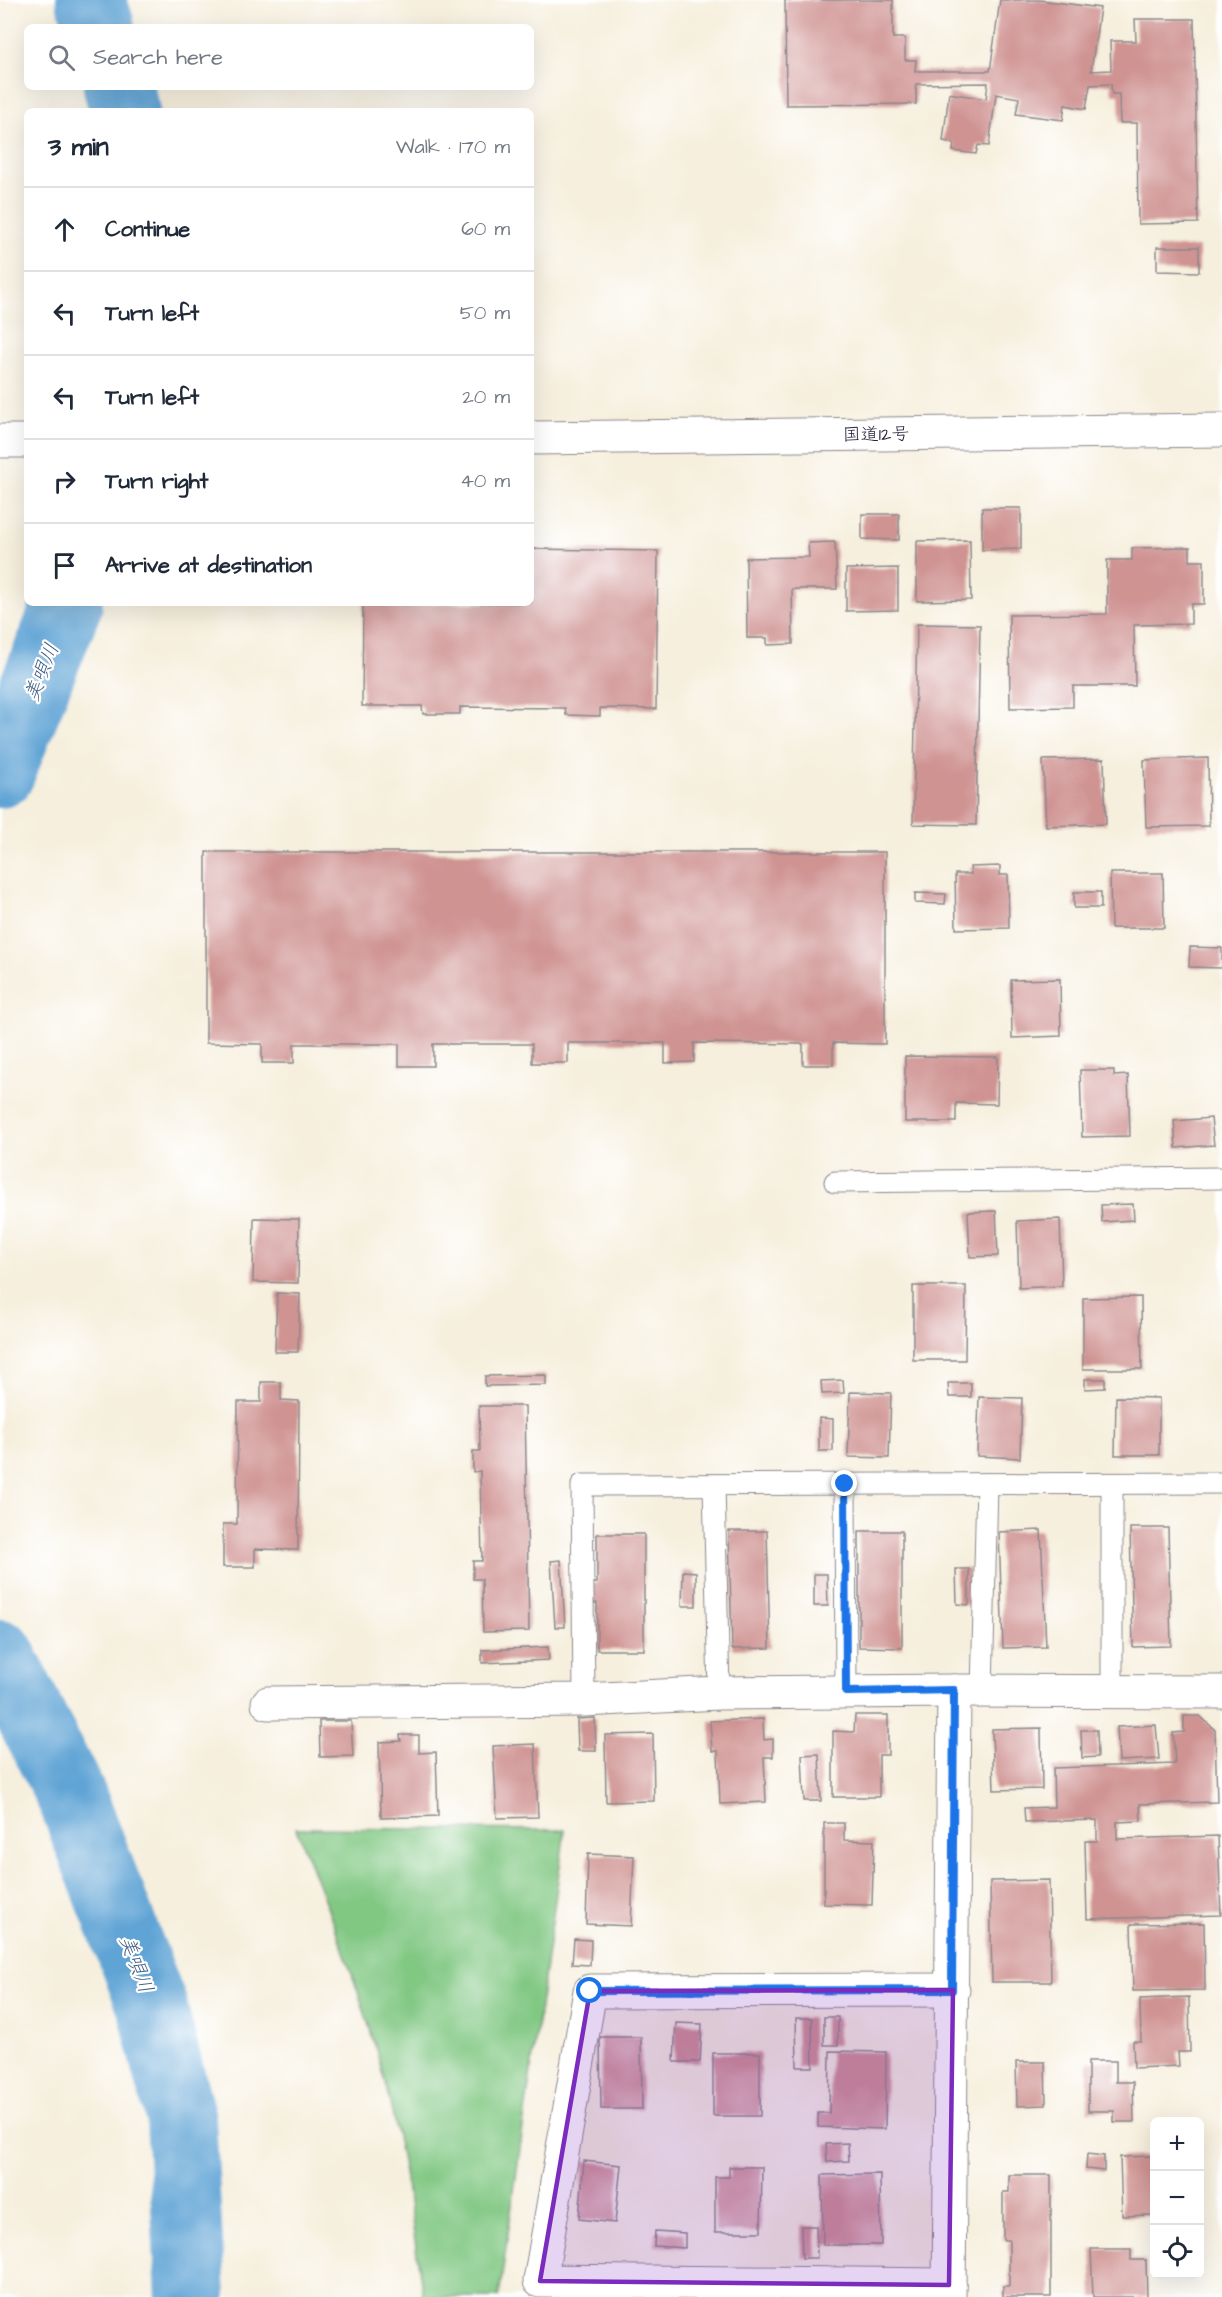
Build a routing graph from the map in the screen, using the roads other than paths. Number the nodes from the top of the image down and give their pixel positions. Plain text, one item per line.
1 (1222, 430) edge
2 (534, 438) edge
3 (0, 441) edge
4 (24, 441) edge
5 (1222, 1178) edge
6 (836, 1182) dead end
7 (1222, 1483) edge
8 (845, 1484) junction
9 (987, 1484) junction
10 (1112, 1484) junction
11 (714, 1485) junction
12 (968, 1690) junction
13 (1112, 1691) junction
14 (846, 1692) junction
15 (1222, 1692) edge
16 (719, 1693) junction
17 (584, 1700) junction
18 (267, 1703) dead end
19 (952, 1990) junction
20 (539, 2289) edge
21 (949, 2291) edge

1 - 2 main road, 国道12号
3 - 4 main road
5 - 6 lane
7 - 10 lane
8 - 9 lane
8 - 11 lane
8 - 14 lane
9 - 10 lane
9 - 12 lane
10 - 13 lane
11 - 16 lane
11 - 17 lane
12 - 13 main road
12 - 14 main road
12 - 19 main road
13 - 15 main road
14 - 16 main road
16 - 17 main road
17 - 18 main road
19 - 20 main road
19 - 21 main road
20 - 21 main road

